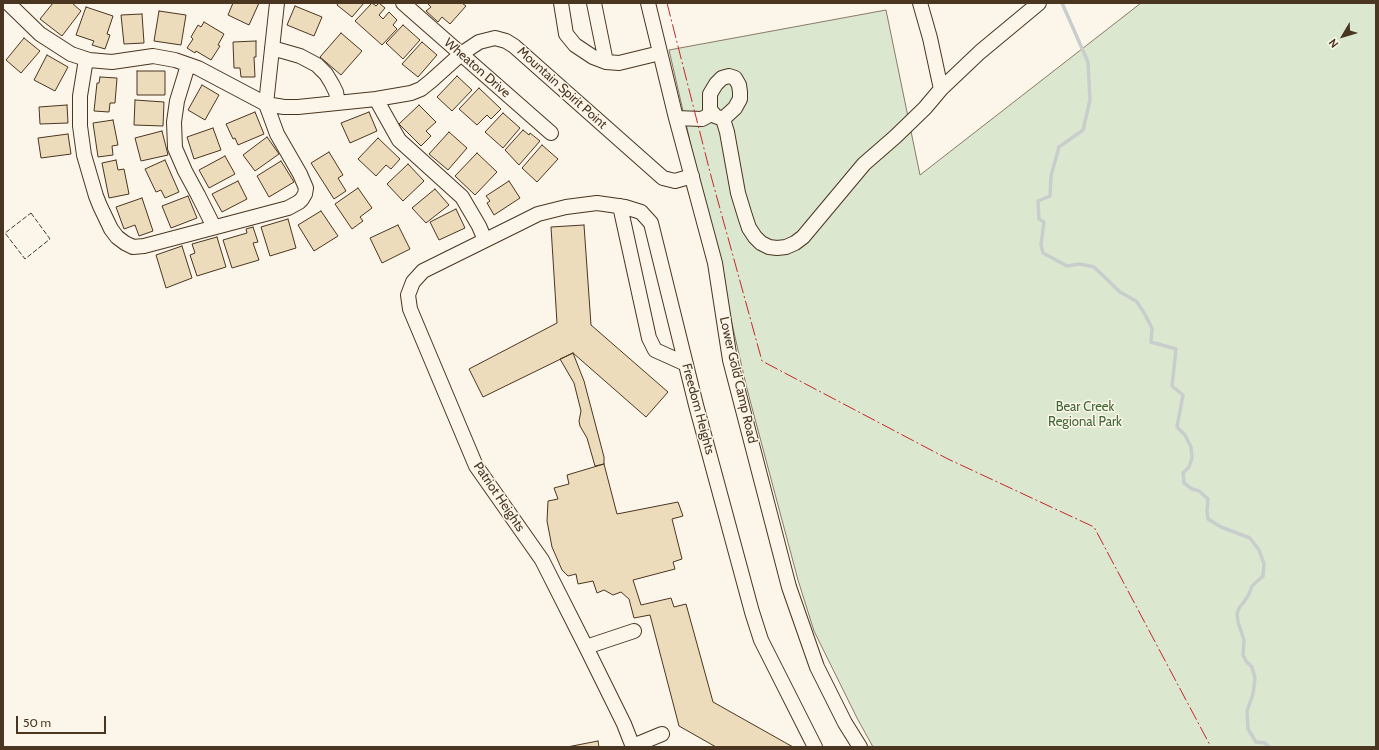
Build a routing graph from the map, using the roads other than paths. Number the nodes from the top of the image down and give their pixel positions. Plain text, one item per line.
1 (8, 3) edge
2 (277, 3) edge
3 (403, 3) edge
4 (562, 3) edge
5 (594, 3) edge
6 (648, 3) edge
7 (920, 3) edge
8 (1039, 3) edge
9 (272, 48) junction
10 (660, 53) junction
11 (461, 54) junction
12 (86, 59) junction
13 (606, 62) junction
14 (188, 65) junction
15 (941, 89) junction
16 (376, 99) junction
17 (338, 103) junction
18 (266, 104) junction
19 (676, 118) junction
20 (551, 133) dead end
21 (692, 176) junction
22 (620, 206) junction
23 (214, 227) junction
24 (491, 238) junction
25 (686, 364) junction
26 (634, 631) dead end
27 (586, 647) junction
28 (662, 734) dead end
29 (633, 746) edge
30 (815, 747) edge
31 (860, 747) edge

1 - 12 street, Mountain Spirit Point
2 - 9 street
3 - 11 street, Wheaton Drive
4 - 13 street
5 - 13 street
6 - 10 street, Lower Gold Camp Road
7 - 15 street
8 - 15 street
9 - 17 street
9 - 18 street
10 - 13 street
10 - 19 street, Lower Gold Camp Road
11 - 16 street, Mountain Spirit Point
11 - 20 street, Wheaton Drive
11 - 21 street, Mountain Spirit Point
12 - 14 street, Mountain Spirit Point
12 - 23 street
14 - 18 street, Mountain Spirit Point
14 - 23 street
15 - 19 street
16 - 17 street, Mountain Spirit Point
16 - 24 street
17 - 18 street, Mountain Spirit Point
18 - 23 street
19 - 21 street, Lower Gold Camp Road
21 - 31 street, Lower Gold Camp Road
22 - 24 street, Freedom Heights
22 - 25 street, Freedom Heights
22 - 25 street
24 - 27 street, Patriot Heights
25 - 30 street, Freedom Heights
26 - 27 street
27 - 29 street, Patriot Heights
28 - 29 street

